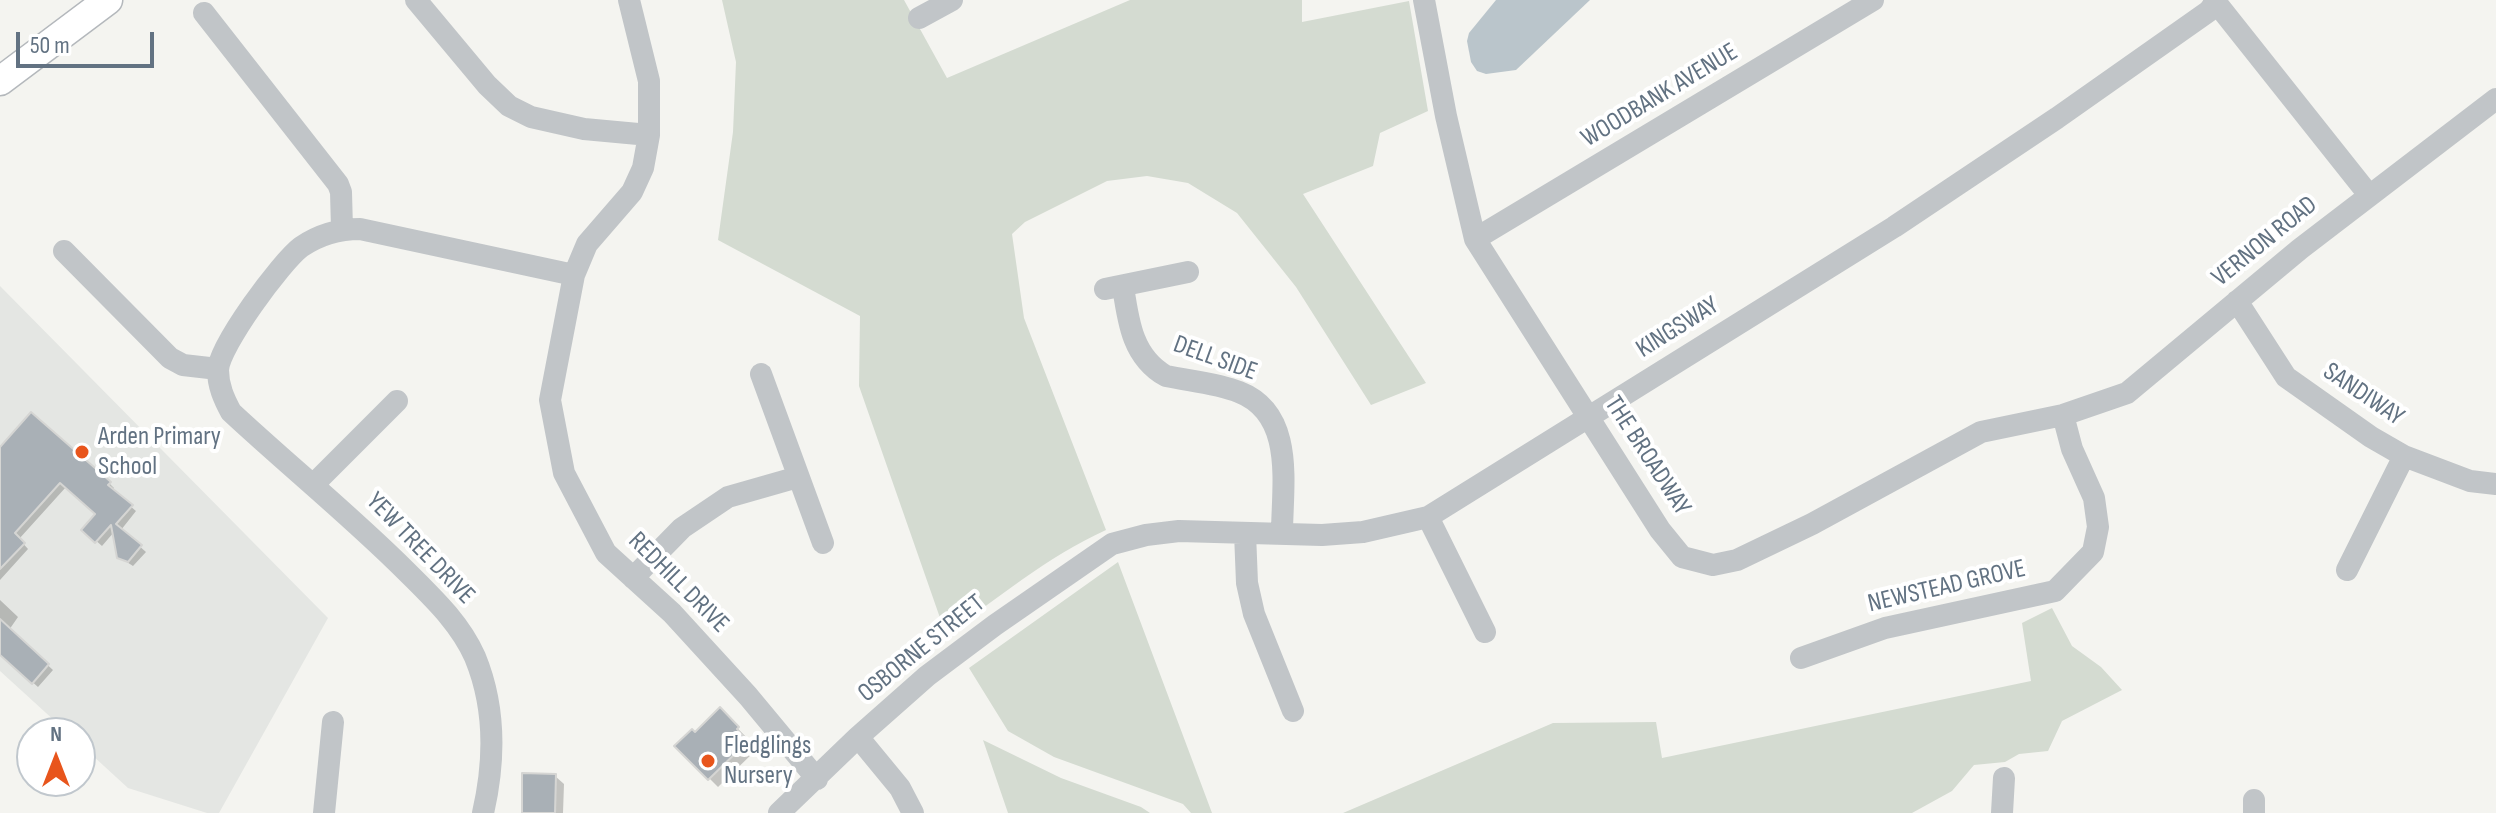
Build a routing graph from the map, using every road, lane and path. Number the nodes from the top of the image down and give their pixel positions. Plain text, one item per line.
1 (108, 0) edge
2 (416, 0) edge
3 (629, 0) edge
4 (952, 0) edge
5 (1424, 0) edge
6 (1873, 0) edge
7 (2216, 1) edge
8 (204, 13) dead end
9 (919, 18) dead end
10 (0, 81) edge
11 (2496, 99) edge
12 (649, 135) junction
13 (2369, 195) junction
14 (342, 229) junction
15 (1475, 239) junction
16 (64, 251) dead end
17 (1188, 272) dead end
18 (574, 275) junction
19 (2237, 301) junction
20 (218, 369) junction
21 (761, 374) dead end
22 (397, 401) dead end
23 (2063, 415) junction
24 (1587, 418) junction
25 (2404, 456) junction
26 (798, 477) junction
27 (314, 484) junction
28 (2496, 484) edge
29 (1428, 517) junction
30 (1245, 533) junction
31 (1282, 534) junction
32 (823, 543) dead end
33 (1112, 544) joint
34 (2347, 570) dead end
35 (633, 578) junction
36 (1485, 632) dead end
37 (1801, 658) dead end
38 (1293, 711) dead end
39 (333, 722) dead end
40 (858, 737) junction
41 (2004, 778) dead end
42 (817, 779) junction
43 (324, 813) edge
44 (483, 813) edge
45 (779, 813) edge
46 (913, 813) edge
47 (2002, 813) edge

1 - 10 main road
2 - 12 street
3 - 12 street, REDHILL DRIVE
4 - 9 street
5 - 15 street, THE BROADWAY
6 - 15 street, WOODBANK AVENUE
7 - 13 street
7 - 24 street, KINGSWAY
8 - 14 street
11 - 13 street, VERNON ROAD
12 - 18 street, REDHILL DRIVE
13 - 19 street, VERNON ROAD
14 - 18 street
14 - 20 street
15 - 24 street, THE BROADWAY
16 - 20 street
17 - 31 street, DELL SIDE
18 - 35 street, REDHILL DRIVE
19 - 23 street, VERNON ROAD
19 - 25 street, SANDIWAY
20 - 27 street, YEW TREE DRIVE
21 - 26 street
22 - 27 street
23 - 24 street, THE BROADWAY
23 - 37 street, NEWSTEAD GROVE
24 - 29 street, KINGSWAY
25 - 28 street, SANDIWAY
25 - 34 street
26 - 32 street
26 - 35 street
27 - 44 street, YEW TREE DRIVE
29 - 31 street, KINGSWAY
29 - 36 street
30 - 31 street, KINGSWAY
30 - 33 street, KINGSWAY
30 - 38 street
33 - 40 street, OSBORNE STREET
35 - 42 street, REDHILL DRIVE
39 - 43 street
40 - 42 street, OSBORNE STREET
40 - 46 street
41 - 47 street
42 - 45 street, OSBORNE STREET

